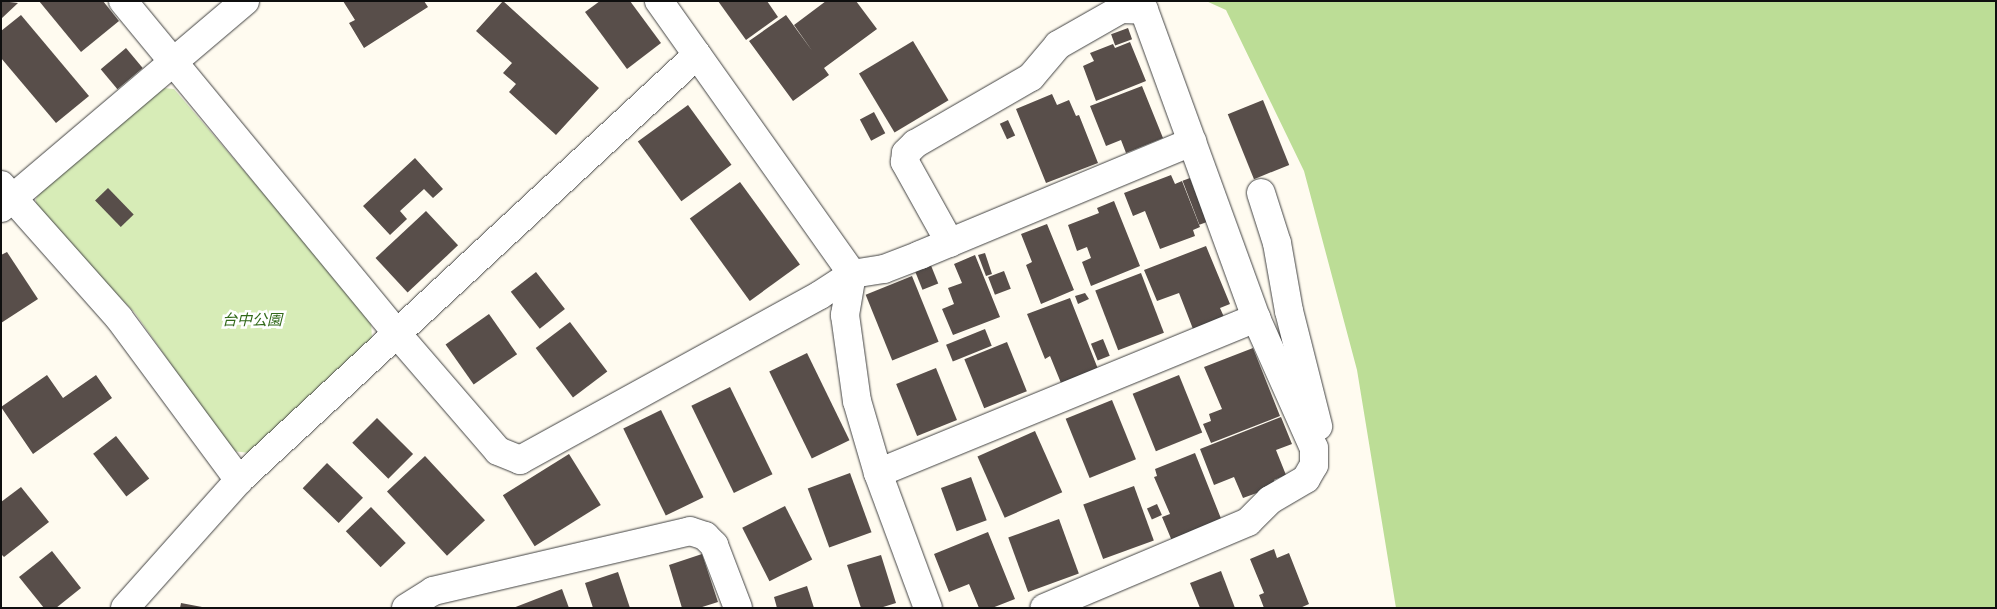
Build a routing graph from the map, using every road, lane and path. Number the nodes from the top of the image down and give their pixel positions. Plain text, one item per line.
1 (124, 1) edge
2 (245, 1) edge
3 (659, 1) edge
4 (697, 55) junction
5 (172, 63) junction
6 (1192, 142) junction
7 (1261, 193) dead end
8 (5, 197) edge
9 (950, 243) junction
10 (852, 274) junction
11 (1256, 318) junction
12 (398, 334) junction
13 (1314, 448) junction
14 (878, 473) junction
15 (239, 480) junction
16 (453, 598) edge
17 (126, 608) edge
18 (406, 608) edge
19 (738, 608) edge
20 (928, 608) edge
21 (1044, 608) edge

1 - 5 street
2 - 5 street
3 - 4 street
4 - 10 street
4 - 12 street
5 - 8 street
5 - 12 street
6 - 9 street
6 - 9 street
6 - 11 street
7 - 13 street
8 - 15 street
9 - 10 street
10 - 12 street
10 - 14 street
11 - 13 street
11 - 14 street
12 - 15 street
13 - 21 street
14 - 20 street
15 - 17 street
16 - 18 street
16 - 19 street

